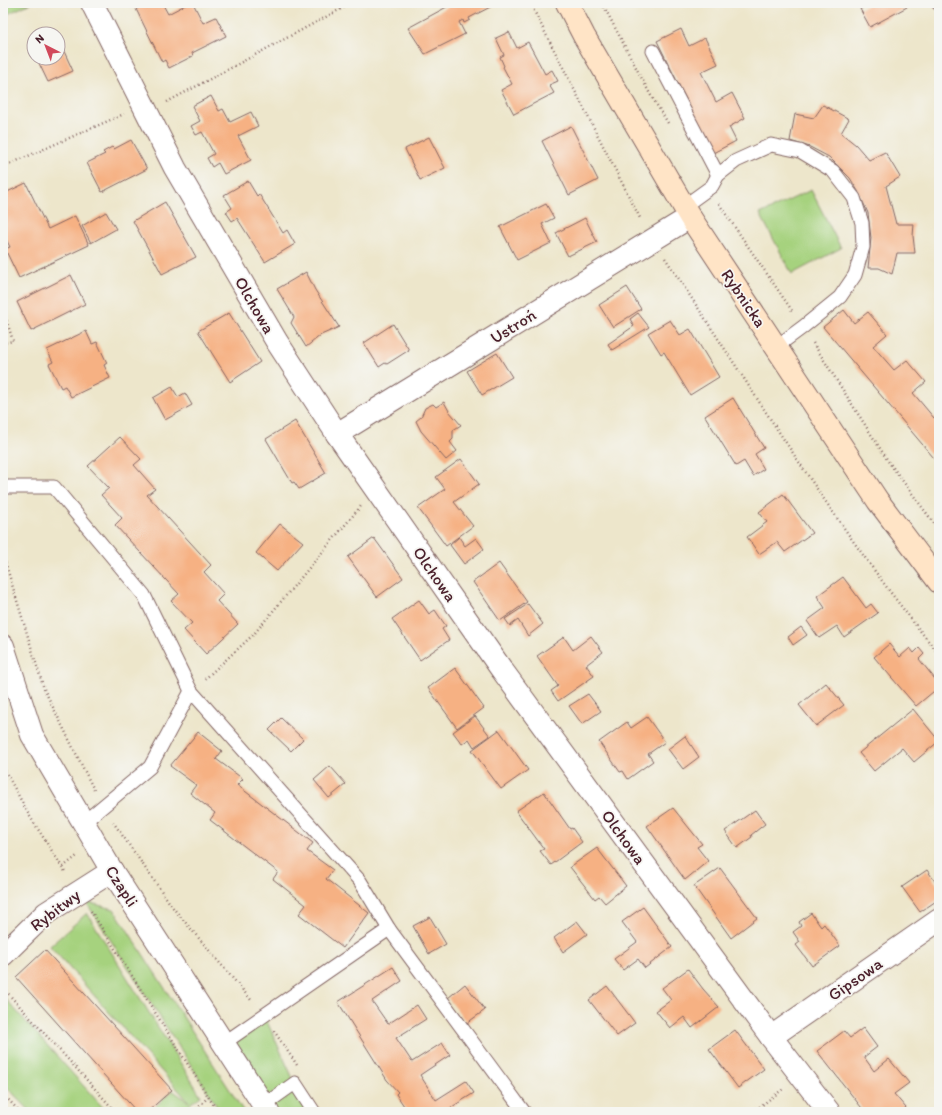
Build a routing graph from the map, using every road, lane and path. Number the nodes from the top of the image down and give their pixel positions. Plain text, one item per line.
1 (92, 3) edge
2 (352, 3) edge
3 (530, 3) edge
4 (567, 3) edge
5 (602, 3) edge
6 (653, 50) dead end
7 (145, 108) junction
8 (671, 128) dead end
9 (3, 167) edge
10 (718, 175) junction
11 (709, 189) junction
12 (687, 212) junction
13 (653, 240) junction
14 (3, 309) edge
15 (803, 327) junction
16 (3, 343) edge
17 (776, 347) junction
18 (337, 434) junction
19 (3, 487) edge
20 (363, 504) dead end
21 (939, 530) edge
22 (3, 556) edge
23 (939, 582) edge
24 (3, 646) edge
25 (939, 654) edge
26 (191, 691) junction
27 (3, 767) edge
28 (4, 771) edge
29 (104, 806) junction
30 (83, 823) junction
31 (77, 856) dead end
32 (63, 867) junction
33 (112, 871) junction
34 (70, 878) dead end
35 (88, 906) dead end
36 (939, 920) edge
37 (389, 929) junction
38 (3, 955) edge
39 (3, 988) edge
40 (264, 1015) junction
41 (772, 1037) junction
42 (224, 1043) junction
43 (298, 1067) dead end
44 (789, 1085) dead end
45 (3, 1094) edge
46 (208, 1097) junction
47 (266, 1108) edge
48 (20, 1112) edge
49 (116, 1112) edge
50 (194, 1112) edge
51 (218, 1112) edge
52 (314, 1112) edge
53 (524, 1112) edge
54 (753, 1112) edge
55 (829, 1112) edge

1 - 7 street, Olchowa
2 - 7 path
3 - 13 path
4 - 12 main road, Rybnicka
5 - 8 path
6 - 10 lane
7 - 9 path
7 - 18 street, Olchowa
10 - 11 lane
10 - 15 lane
11 - 12 lane
11 - 15 path
12 - 13 street, Ustroń
12 - 17 main road, Rybnicka
13 - 18 street, Ustroń
13 - 25 path
14 - 16 path
15 - 17 lane
15 - 21 path
17 - 23 main road, Rybnicka
18 - 41 street, Olchowa
19 - 26 lane
20 - 26 path
22 - 29 path
24 - 30 street, Czapli
26 - 29 lane
26 - 37 lane
27 - 28 path
28 - 32 path
29 - 30 lane
29 - 40 path
30 - 33 street, Czapli
31 - 32 path
32 - 34 path
33 - 38 street, Rybitwy
33 - 42 street, Czapli
35 - 46 path
36 - 41 street, Gipsowa
37 - 40 lane
37 - 53 lane
39 - 49 path
40 - 42 lane
40 - 43 path
41 - 55 street, Olchowa
42 - 47 street, Czapli
44 - 54 path
45 - 48 path
46 - 50 path
46 - 51 path
47 - 52 lane

